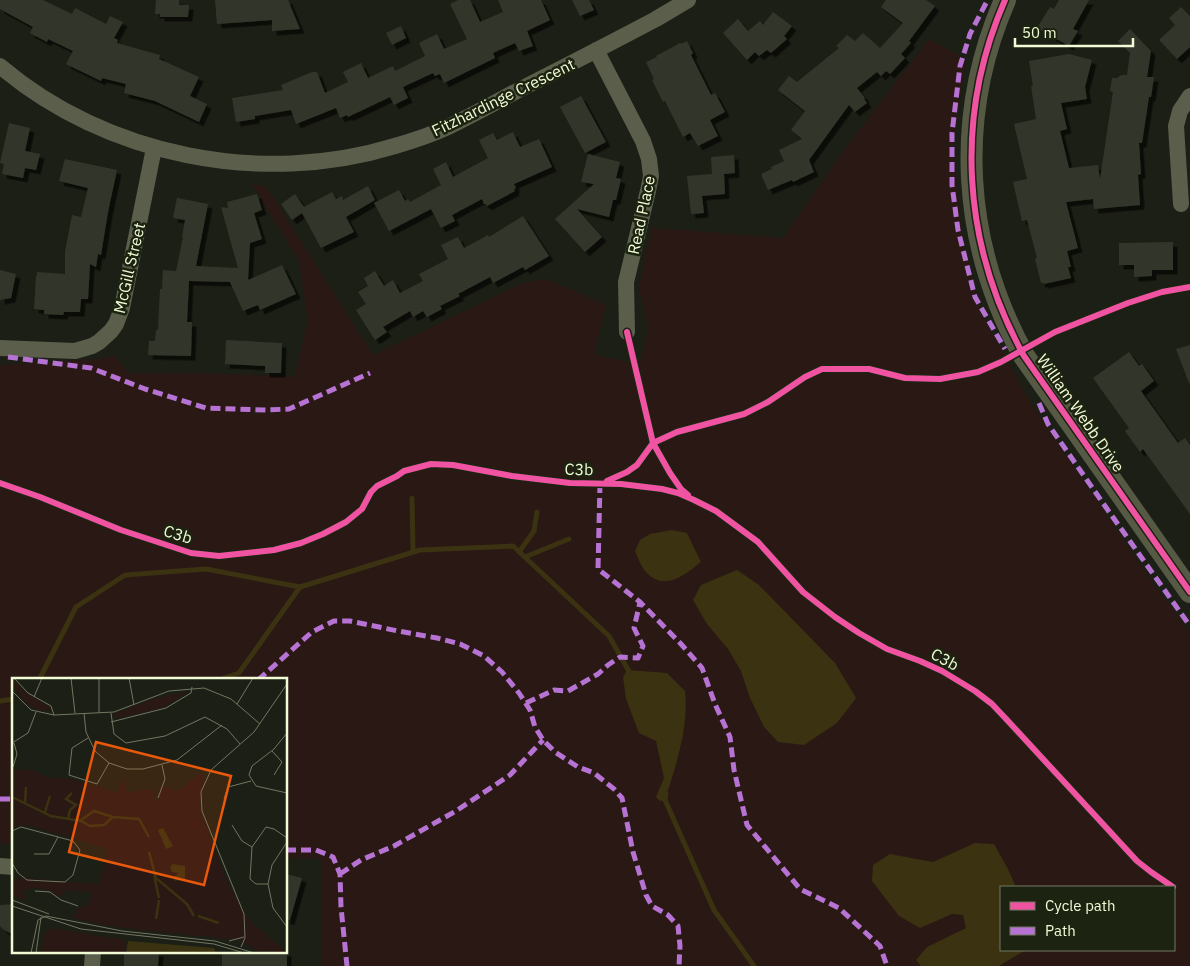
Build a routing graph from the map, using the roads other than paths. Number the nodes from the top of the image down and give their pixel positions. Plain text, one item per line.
1 (688, 0) edge
2 (1006, 0) edge
3 (596, 50) junction
4 (0, 66) edge
5 (1190, 96) edge
6 (154, 148) junction
7 (1181, 204) dead end
8 (627, 332) dead end
9 (0, 348) edge
10 (1190, 592) edge

1 - 3 street, Fitzhardinge Crescent
2 - 10 main road, William Webb Drive
3 - 6 street, Fitzhardinge Crescent
3 - 8 street, Read Place
4 - 6 street, Fitzhardinge Crescent
5 - 7 street
6 - 9 street, McGill Street

